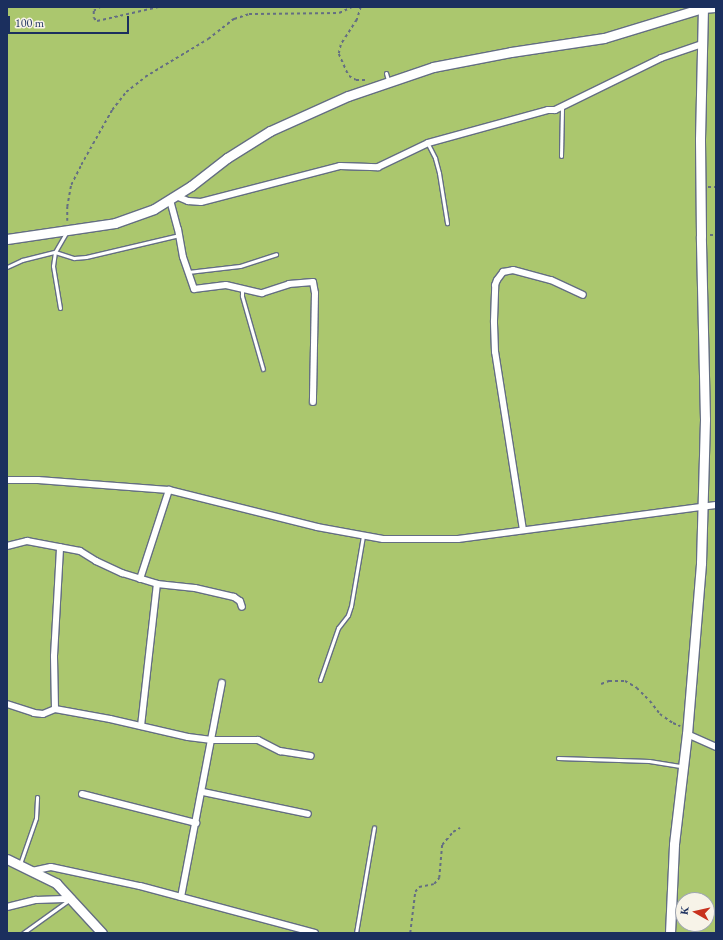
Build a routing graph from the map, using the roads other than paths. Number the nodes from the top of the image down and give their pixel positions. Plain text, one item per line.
1 (715, 7) edge
2 (703, 8) edge
3 (702, 44) junction
4 (562, 107) junction
5 (428, 143) junction
6 (561, 156) dead end
7 (173, 198) junction
8 (447, 223) dead end
9 (68, 229) junction
10 (179, 232) junction
11 (7, 239) edge
12 (56, 252) junction
13 (276, 254) dead end
14 (7, 267) edge
15 (187, 272) junction
16 (242, 288) junction
17 (583, 295) dead end
18 (60, 308) dead end
19 (263, 369) dead end
20 (313, 402) dead end
21 (7, 480) edge
22 (169, 490) junction
23 (716, 505) edge
24 (702, 506) junction
25 (523, 530) junction
26 (363, 535) junction
27 (7, 546) edge
28 (60, 547) junction
29 (140, 579) junction
30 (157, 584) junction
31 (242, 607) dead end
32 (320, 680) dead end
33 (222, 683) dead end
34 (7, 704) edge
35 (55, 709) junction
36 (141, 726) junction
37 (688, 731) junction
38 (212, 740) junction
39 (716, 747) edge
40 (311, 756) dead end
41 (558, 758) dead end
42 (684, 766) junction
43 (203, 792) junction
44 (82, 794) dead end
45 (36, 797) dead end
46 (308, 814) dead end
47 (196, 823) junction
48 (374, 828) dead end
49 (7, 860) edge
50 (20, 865) junction
51 (32, 871) junction
52 (181, 897) junction
53 (72, 899) junction
54 (7, 907) edge
55 (24, 933) edge
56 (102, 933) edge
57 (315, 933) edge
58 (356, 933) edge
59 (670, 933) edge

1 - 2 street
2 - 3 street
2 - 7 street
3 - 4 street
3 - 24 street
4 - 5 street
4 - 6 lane
5 - 7 street
5 - 8 lane
7 - 9 street
7 - 10 street
9 - 11 street
9 - 12 lane
10 - 12 lane
10 - 15 street
12 - 14 lane
12 - 18 lane
13 - 15 lane
15 - 16 street
16 - 19 lane
16 - 20 street
17 - 25 street
21 - 22 street
22 - 26 street
22 - 29 street
23 - 24 street
24 - 25 street
24 - 37 street
25 - 26 street
26 - 32 lane
27 - 28 street
28 - 29 street
28 - 35 street
29 - 30 street
30 - 31 street
30 - 36 street
33 - 38 street
34 - 35 street
35 - 36 street
36 - 38 street
37 - 39 street
37 - 42 street
38 - 40 street
38 - 43 street
41 - 42 lane
42 - 59 street
43 - 46 street
43 - 47 street
44 - 47 street
45 - 50 lane
47 - 52 street
48 - 58 lane
49 - 50 street
50 - 51 street
51 - 52 street
51 - 53 street
52 - 57 street
53 - 54 street
53 - 55 lane
53 - 56 street

